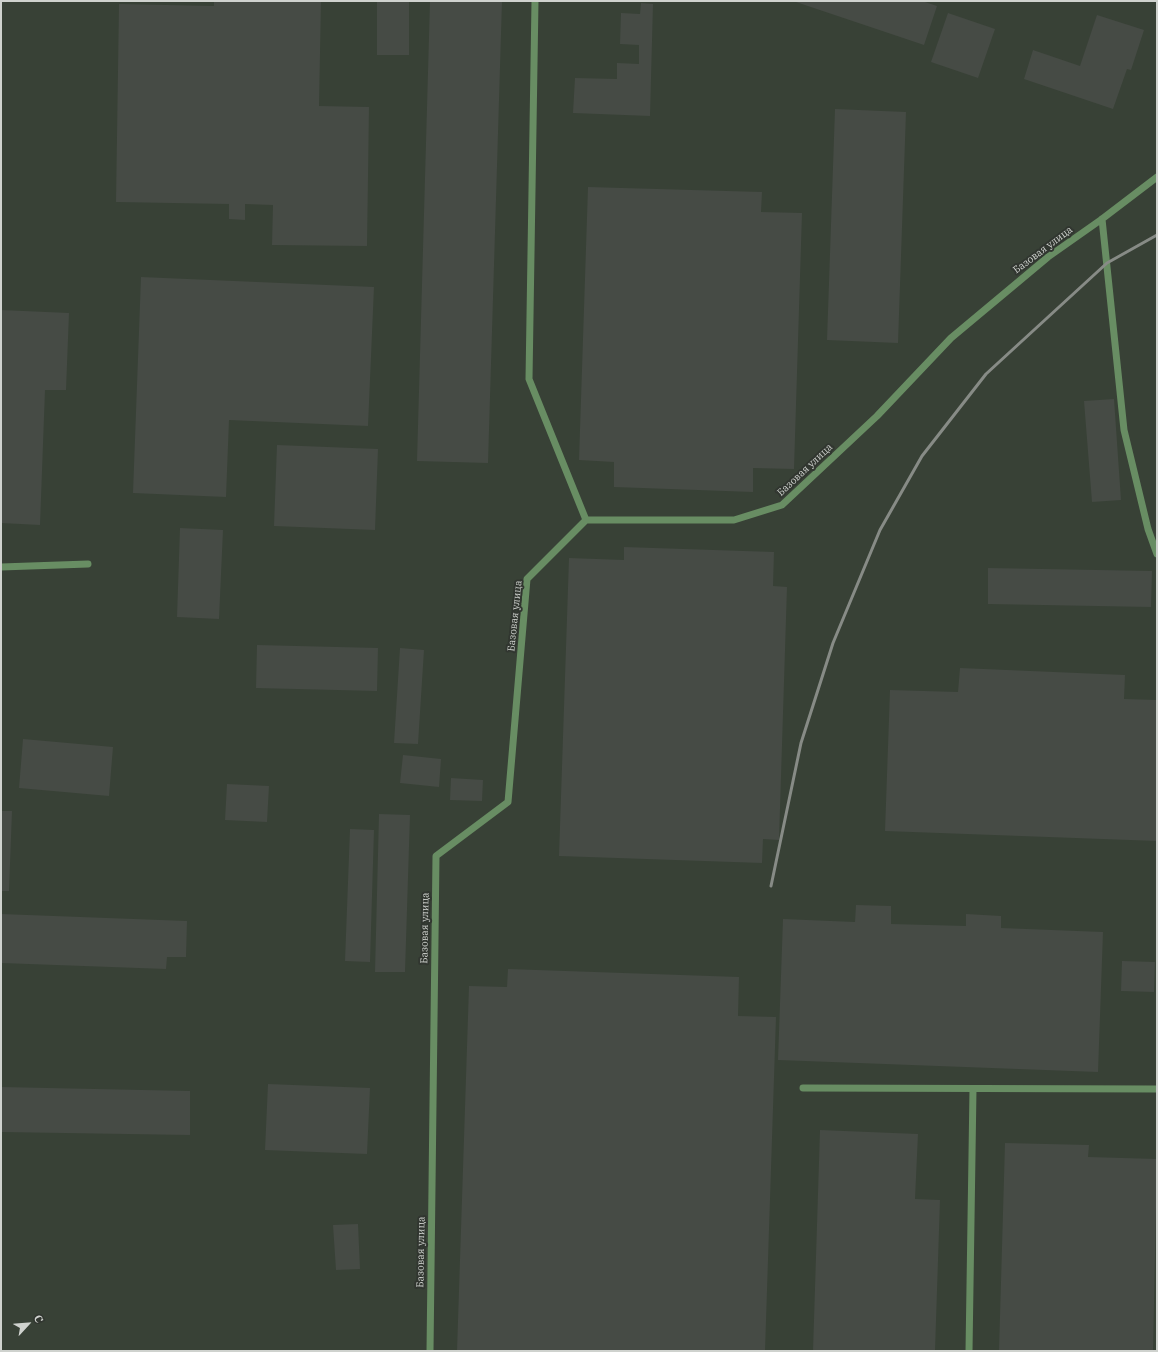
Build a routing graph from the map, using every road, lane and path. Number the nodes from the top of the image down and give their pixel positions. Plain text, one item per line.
1 (536, 1) edge
2 (1157, 177) edge
3 (1102, 219) junction
4 (586, 520) junction
5 (1156, 547) edge
6 (1157, 554) edge
7 (88, 564) dead end
8 (1, 567) edge
9 (803, 1088) dead end
10 (973, 1089) junction
11 (1157, 1089) edge
12 (430, 1351) edge
13 (969, 1351) edge

1 - 4 street
2 - 3 street, Базовая улица
3 - 4 street, Базовая улица
3 - 5 street
4 - 12 street, Базовая улица
5 - 6 street
7 - 8 street
9 - 10 street
10 - 11 street
10 - 13 street

